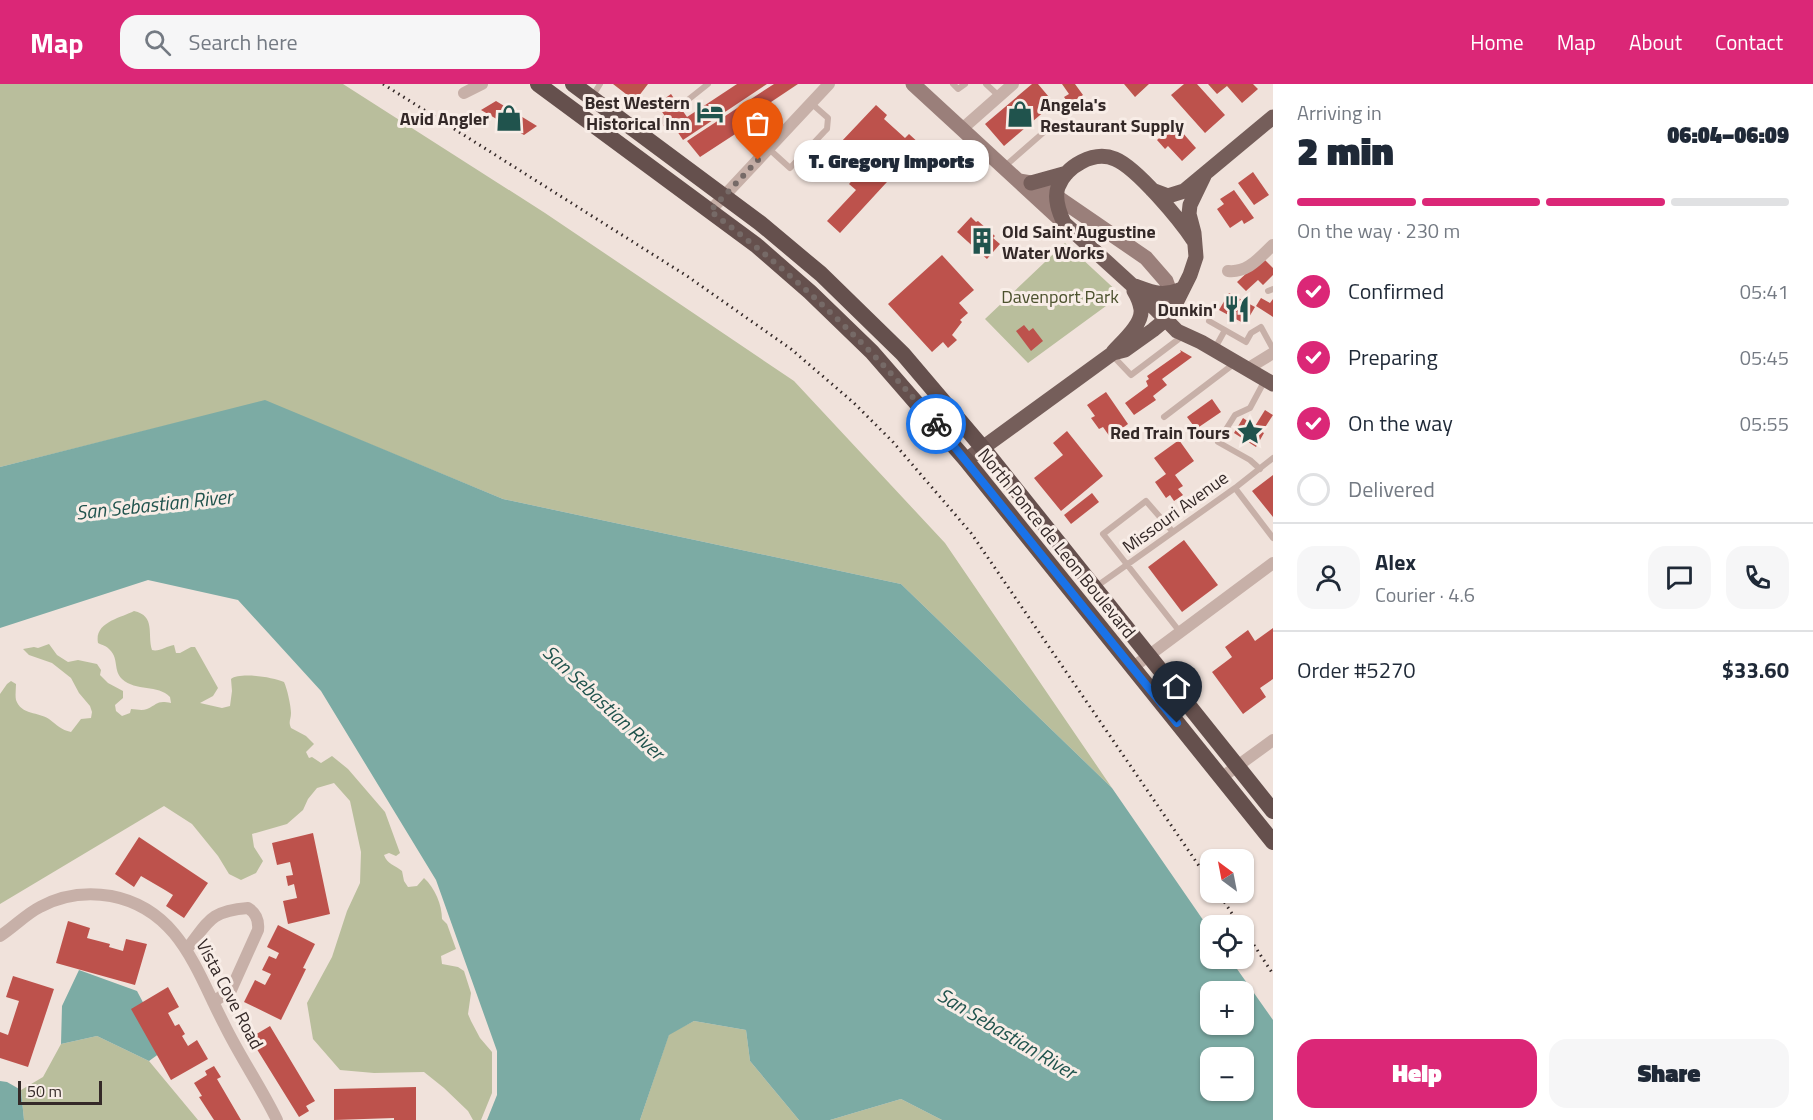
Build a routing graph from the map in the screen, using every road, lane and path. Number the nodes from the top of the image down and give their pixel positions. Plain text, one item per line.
1 (482, 84) edge
2 (538, 84) edge
3 (573, 84) edge
4 (708, 84) edge
5 (829, 84) edge
6 (914, 84) edge
7 (953, 84) edge
8 (965, 84) edge
9 (986, 84) edge
10 (1013, 84) edge
11 (596, 91) edge
12 (464, 93) dead end
13 (999, 96) junction
14 (812, 103) junction
15 (680, 107) dead end
16 (1273, 117) edge
17 (666, 118) dead end
18 (1052, 125) dead end
19 (962, 129) junction
20 (643, 136) junction
21 (769, 148) junction
22 (1004, 167) junction
23 (1067, 173) junction
24 (1204, 176) junction
25 (1025, 182) junction
26 (1152, 190) junction
27 (724, 196) junction
28 (1057, 197) junction
29 (710, 211) junction
30 (1064, 223) junction
31 (1194, 242) junction
32 (1273, 245) edge
33 (1228, 271) dead end
34 (1132, 285) junction
35 (1176, 296) junction
36 (1165, 320) junction
37 (1209, 321) dead end
38 (1225, 330) junction
39 (1185, 334) junction
40 (1207, 346) junction
41 (1273, 351) edge
42 (1112, 354) junction
43 (1242, 365) junction
44 (1269, 382) edge
45 (1164, 417) dead end
46 (982, 447) junction
47 (1273, 458) edge
48 (966, 460) junction
49 (1260, 469) junction
50 (1235, 488) junction
51 (1173, 532) junction
52 (1273, 538) edge
53 (1273, 562) edge
54 (1127, 565) junction
55 (1094, 588) junction
56 (1180, 632) junction
57 (1149, 656) junction
58 (1132, 668) junction
59 (1273, 740) edge
60 (1237, 766) junction
61 (1221, 778) junction
62 (1273, 811) edge
63 (1273, 843) edge
64 (0, 936) edge
65 (187, 949) junction
66 (213, 1002) junction
67 (277, 1120) edge

1 - 12 street
2 - 29 highway, North Ponce de Leon Boulevard
3 - 11 highway, North Ponce de Leon Boulevard
4 - 15 lane
5 - 14 street
6 - 19 main road
7 - 8 lane
9 - 13 lane
10 - 13 street
11 - 20 highway, North Ponce de Leon Boulevard
13 - 19 street
14 - 21 street
14 - 21 lane
16 - 24 main road
17 - 20 lane
18 - 22 lane
19 - 22 main road
20 - 27 highway, North Ponce de Leon Boulevard
21 - 27 street
22 - 25 main road
23 - 25 main road
23 - 26 main road
23 - 28 main road
24 - 26 main road
24 - 31 main road
25 - 28 main road
25 - 30 main road
26 - 31 main road
27 - 29 street
27 - 46 highway, North Ponce de Leon Boulevard
28 - 30 main road
28 - 35 main road
29 - 48 highway, North Ponce de Leon Boulevard
30 - 34 main road
31 - 35 main road
32 - 33 street
34 - 35 main road
34 - 36 main road
34 - 42 main road
35 - 36 main road
35 - 40 main road
36 - 39 main road
36 - 42 main road
37 - 38 lane
38 - 40 lane
38 - 41 lane
39 - 40 main road
39 - 42 lane
40 - 43 main road
41 - 43 street
42 - 46 main road
43 - 44 main road
43 - 45 lane
44 - 49 lane
46 - 48 main road
46 - 55 highway, North Ponce de Leon Boulevard
47 - 49 lane, Missouri Avenue
48 - 58 highway, North Ponce de Leon Boulevard
49 - 50 lane, Missouri Avenue
50 - 51 lane, Missouri Avenue
50 - 52 lane
51 - 54 lane, Missouri Avenue
51 - 54 lane
53 - 56 street
54 - 55 lane, Missouri Avenue
54 - 56 lane
55 - 57 highway, North Ponce de Leon Boulevard
56 - 57 street
57 - 58 street
57 - 60 highway, North Ponce de Leon Boulevard
58 - 61 highway, North Ponce de Leon Boulevard
59 - 60 street
60 - 61 street
60 - 62 highway, North Ponce de Leon Boulevard
61 - 63 highway, North Ponce de Leon Boulevard
64 - 65 street, Vista Cove Road
65 - 66 street, Vista Cove Road
65 - 66 street
66 - 67 street, Vista Cove Road

